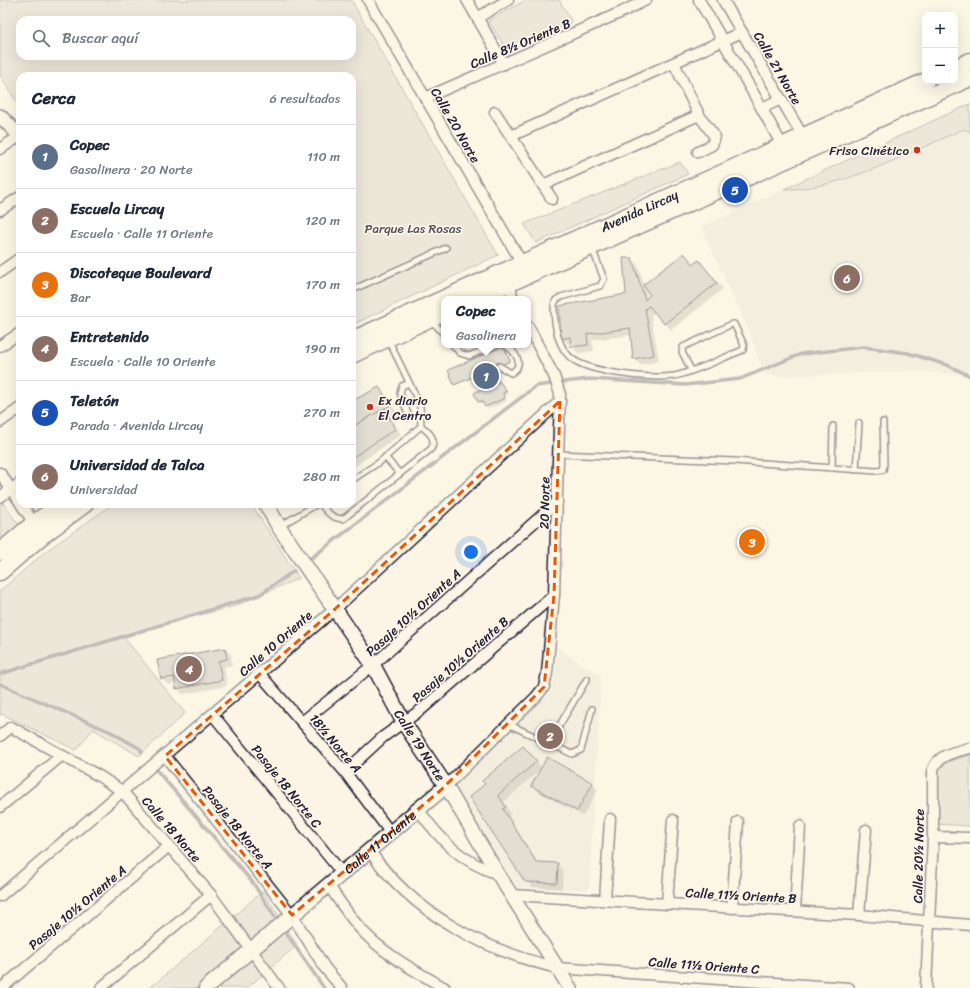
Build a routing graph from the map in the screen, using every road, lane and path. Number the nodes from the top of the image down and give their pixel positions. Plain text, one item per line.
1 (466, 0) edge
2 (508, 0) edge
3 (646, 0) edge
4 (699, 0) edge
5 (723, 0) edge
6 (372, 2) edge
7 (477, 18) junction
8 (742, 32) junction
9 (722, 41) junction
10 (970, 61) edge
11 (674, 63) junction
12 (504, 64) junction
13 (958, 67) edge
14 (970, 78) edge
15 (922, 83) edge
16 (425, 98) junction
17 (781, 98) junction
18 (762, 108) junction
19 (495, 112) dead end
20 (699, 115) junction
21 (0, 116) edge
22 (16, 132) edge
23 (511, 136) junction
24 (16, 139) edge
25 (806, 143) junction
26 (783, 147) junction
27 (0, 149) edge
28 (698, 152) dead end
29 (543, 185) junction
30 (552, 199) dead end
31 (16, 200) edge
32 (0, 210) edge
33 (591, 246) junction
34 (446, 248) dead end
35 (16, 261) edge
36 (522, 263) junction
37 (0, 272) edge
38 (509, 283) junction
39 (356, 288) edge
40 (491, 295) edge
41 (449, 296) edge
42 (512, 296) edge
43 (441, 300) edge
44 (441, 313) edge
45 (429, 319) junction
46 (441, 331) edge
47 (531, 332) edge
48 (16, 336) edge
49 (356, 338) edge
50 (388, 338) junction
51 (0, 346) edge
52 (456, 348) edge
53 (493, 348) edge
54 (508, 348) edge
55 (356, 353) edge
56 (499, 366) dead end
57 (691, 370) junction
58 (409, 383) junction
59 (560, 402) junction
60 (16, 411) edge
61 (409, 417) dead end
62 (0, 422) edge
63 (883, 422) dead end
64 (859, 423) dead end
65 (421, 426) junction
66 (833, 426) dead end
67 (558, 454) junction
68 (385, 457) junction
69 (832, 468) junction
70 (856, 470) junction
71 (0, 473) edge
72 (400, 474) junction
73 (356, 477) edge
74 (16, 486) edge
75 (11, 489) junction
76 (16, 496) edge
77 (0, 497) edge
78 (557, 502) junction
79 (24, 508) edge
80 (56, 508) edge
81 (80, 508) edge
82 (268, 508) edge
83 (310, 508) edge
84 (324, 508) edge
85 (34, 523) junction
86 (279, 527) junction
87 (0, 552) edge
88 (0, 572) edge
89 (554, 595) junction
90 (335, 609) junction
91 (373, 666) junction
92 (259, 673) junction
93 (587, 679) dead end
94 (544, 687) joint
95 (592, 709) dead end
96 (212, 715) junction
97 (302, 722) junction
98 (404, 723) junction
99 (508, 724) junction
100 (0, 736) edge
101 (549, 743) junction
102 (970, 748) edge
103 (61, 756) junction
104 (165, 756) junction
105 (345, 772) junction
106 (446, 786) junction
107 (122, 791) junction
108 (0, 807) edge
109 (418, 809) junction
110 (610, 819) dead end
111 (673, 820) dead end
112 (738, 822) dead end
113 (800, 826) dead end
114 (866, 830) dead end
115 (390, 832) junction
116 (933, 837) junction
117 (970, 838) edge
118 (169, 846) junction
119 (369, 850) junction
120 (342, 873) junction
121 (498, 874) junction
122 (329, 886) junction
123 (211, 895) junction
124 (511, 895) junction
125 (0, 896) edge
126 (605, 900) junction
127 (667, 904) junction
128 (732, 908) junction
129 (795, 911) junction
130 (292, 915) junction
131 (860, 915) junction
132 (930, 922) junction
133 (970, 925) edge
134 (251, 950) junction
135 (557, 968) junction
136 (2, 988) edge
137 (101, 988) edge
138 (206, 988) edge
139 (279, 988) edge
140 (342, 988) edge
141 (445, 988) edge
142 (570, 988) edge
143 (849, 988) edge
144 (926, 988) edge

1 - 7 street
2 - 7 street
3 - 12 street, Calle 8½ Oriente B
4 - 9 street
5 - 8 street, Calle 21 Norte
6 - 16 street, Calle 20 Norte
7 - 12 street
8 - 9 street
8 - 17 street, Calle 21 Norte
9 - 11 street
9 - 18 street
10 - 13 main road
11 - 20 street
11 - 23 street
12 - 16 street, Calle 8½ Oriente B
14 - 25 main road, Avenida Lircay
15 - 25 main road, Avenida Lircay
16 - 36 street, Calle 20 Norte
17 - 18 street
17 - 25 street, Calle 21 Norte
18 - 26 street
19 - 23 street
20 - 28 street
20 - 29 street
21 - 22 street
23 - 29 street
24 - 27 street
25 - 26 main road, Avenida Lircay
25 - 33 main road, Avenida Lircay
26 - 36 main road, Avenida Lircay
29 - 30 street
31 - 32 street
33 - 38 main road, Avenida Lircay
33 - 57 lane
34 - 39 lane
35 - 37 street
36 - 41 main road, Avenida Lircay
38 - 40 main road, Avenida Lircay
38 - 42 street
43 - 49 main road, Avenida Lircay
44 - 45 main road
45 - 46 lane
45 - 50 main road
47 - 59 street, 20 Norte
48 - 51 street
50 - 55 main road
50 - 58 lane
52 - 53 lane
54 - 56 lane
57 - 57 lane
58 - 61 lane
58 - 65 lane
59 - 67 street, 20 Norte
59 - 90 street, Calle 10 Oriente
60 - 62 street
63 - 70 lane
64 - 70 lane
65 - 68 lane
65 - 72 lane
66 - 69 lane
67 - 69 lane
67 - 78 street, 20 Norte
68 - 72 lane
68 - 73 lane
69 - 70 lane
71 - 75 street
72 - 84 lane
74 - 75 street
75 - 76 street
75 - 77 street
78 - 89 street, 20 Norte
78 - 91 street, Pasaje 10½ Oriente A
79 - 85 street
80 - 85 main road
81 - 88 main road
82 - 86 main road, Calle 19 Norte
83 - 86 lane
85 - 87 main road
86 - 90 main road, Calle 19 Norte
89 - 94 street, 20 Norte
89 - 98 street, Pasaje 10½ Oriente B
90 - 91 main road, Calle 19 Norte
90 - 92 street, Calle 10 Oriente
91 - 97 street, Pasaje 10½ Oriente A
91 - 98 main road, Calle 19 Norte
92 - 96 street, Calle 10 Oriente
92 - 97 street, 18½ Norte A
93 - 101 lane
94 - 99 street, Calle 11 Oriente
95 - 101 lane
96 - 104 street, Calle 10 Oriente
96 - 120 street, Pasaje 18 Norte C
97 - 105 street, 18½ Norte A
98 - 105 street, Pasaje 10½ Oriente B
98 - 106 main road, Calle 19 Norte
99 - 101 lane
99 - 106 street, Calle 11 Oriente
100 - 103 street, Calle 18 Norte
102 - 116 street, Calle 20½ Norte
103 - 107 street, Calle 18 Norte
103 - 108 street
104 - 107 street, Calle 10 Oriente
104 - 130 street, Pasaje 18 Norte A
105 - 115 street, 18½ Norte A
106 - 109 main road, Calle 11 Oriente
106 - 121 street, Calle 19 Norte
107 - 118 street, Calle 18 Norte
107 - 125 street, Calle 10 Oriente
109 - 115 main road, Calle 11 Oriente
109 - 121 street
110 - 126 street
111 - 127 street
112 - 128 street
113 - 129 street
114 - 131 street
115 - 119 main road, Calle 11 Oriente
116 - 117 street
116 - 132 street, Calle 20½ Norte
118 - 123 street, Calle 18 Norte
118 - 136 street, Pasaje 10½ Oriente A
119 - 120 main road, Calle 11 Oriente
119 - 135 street, Calle 11½ Oriente C
120 - 122 main road, Calle 11 Oriente
121 - 124 street, Calle 19 Norte
122 - 130 main road, Calle 11 Oriente
122 - 141 street
123 - 134 street, Calle 18 Norte
123 - 137 street
124 - 126 street, Calle 11½ Oriente B
124 - 135 street, Calle 19 Norte
126 - 127 street, Calle 11½ Oriente B
127 - 128 street, Calle 11½ Oriente B
128 - 129 street, Calle 11½ Oriente B
129 - 131 street, Calle 11½ Oriente B
130 - 134 main road, Calle 11 Oriente
130 - 140 street, Pasaje 18 Norte A
131 - 132 street, Calle 11½ Oriente B
132 - 133 street, Calle 11½ Oriente B
132 - 144 street, Calle 20½ Norte
134 - 138 main road, Calle 11 Oriente
134 - 139 street, Calle 18 Norte
135 - 142 street, Calle 19 Norte
135 - 143 street, Calle 11½ Oriente C

